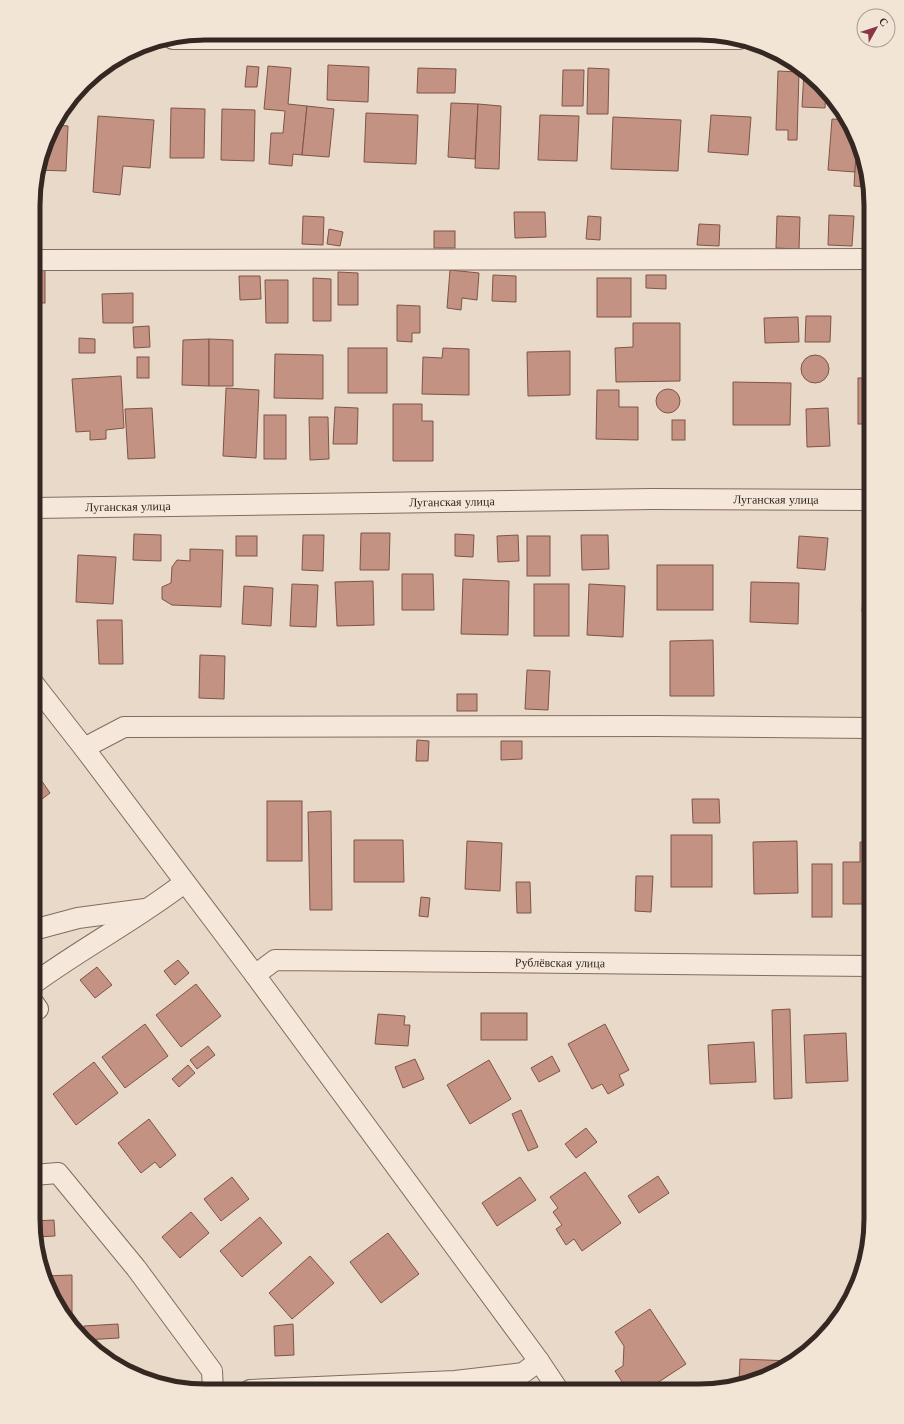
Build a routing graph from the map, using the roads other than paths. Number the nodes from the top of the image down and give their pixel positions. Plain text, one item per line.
1 (864, 259) edge
2 (40, 260) edge
3 (864, 500) edge
4 (40, 508) edge
5 (40, 692) edge
6 (864, 728) edge
7 (84, 748) junction
8 (184, 883) junction
9 (151, 908) junction
10 (40, 928) edge
11 (864, 966) edge
12 (255, 975) junction
13 (40, 979) edge
14 (40, 1174) edge
15 (539, 1361) junction
16 (213, 1384) edge
17 (387, 1384) edge
18 (554, 1384) edge

1 - 2 street
3 - 4 street, Луганская улица
5 - 7 street
6 - 7 street
7 - 8 street
8 - 9 street
8 - 12 street
9 - 10 street
9 - 13 street
11 - 12 street, Рублёвская улица
12 - 15 street
14 - 16 street
15 - 17 street
15 - 18 street

